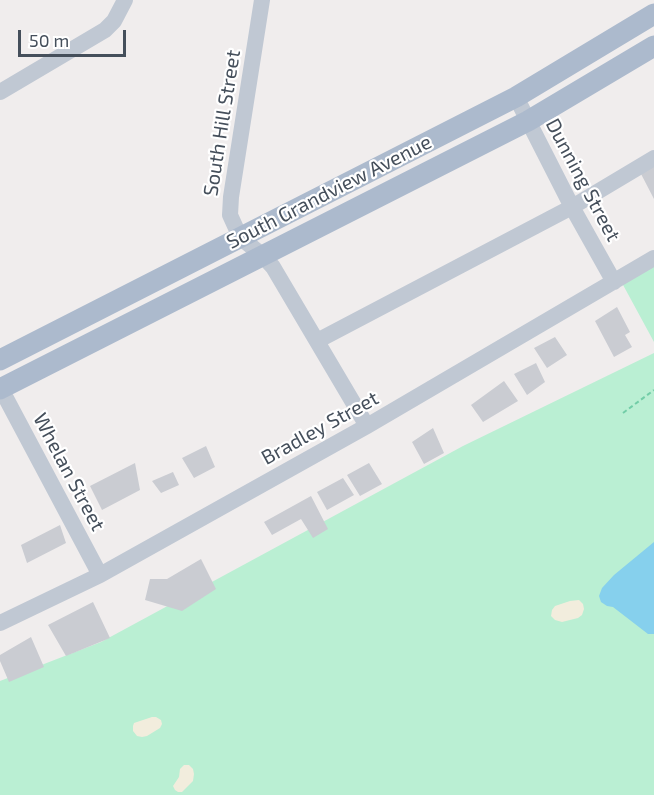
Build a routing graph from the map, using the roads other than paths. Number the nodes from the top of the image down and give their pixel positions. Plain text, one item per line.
1 (125, 0) edge
2 (262, 0) edge
3 (654, 14) edge
4 (654, 46) edge
5 (0, 92) edge
6 (516, 97) junction
7 (528, 121) junction
8 (654, 158) edge
9 (572, 207) junction
10 (251, 246) junction
11 (654, 258) edge
12 (614, 282) junction
13 (316, 341) junction
14 (0, 360) edge
15 (0, 388) edge
16 (367, 426) junction
17 (100, 575) junction
18 (0, 623) edge

1 - 5 street
2 - 10 street, South Hill Street
3 - 6 main road, South Grandview Avenue
4 - 7 main road, South Grandview Avenue
6 - 7 street, Dunning Street
6 - 10 main road, South Grandview Avenue
7 - 9 street, Dunning Street
7 - 10 main road, South Grandview Avenue
8 - 9 street
9 - 12 street, Dunning Street
9 - 13 street
10 - 13 street, South Hill Street
10 - 14 main road, South Grandview Avenue
10 - 15 main road, South Grandview Avenue
11 - 12 street, Bradley Street
12 - 16 street, Bradley Street
13 - 16 street, South Hill Street
15 - 17 street, Whelan Street
16 - 17 street, Bradley Street
17 - 18 street, Bradley Street

